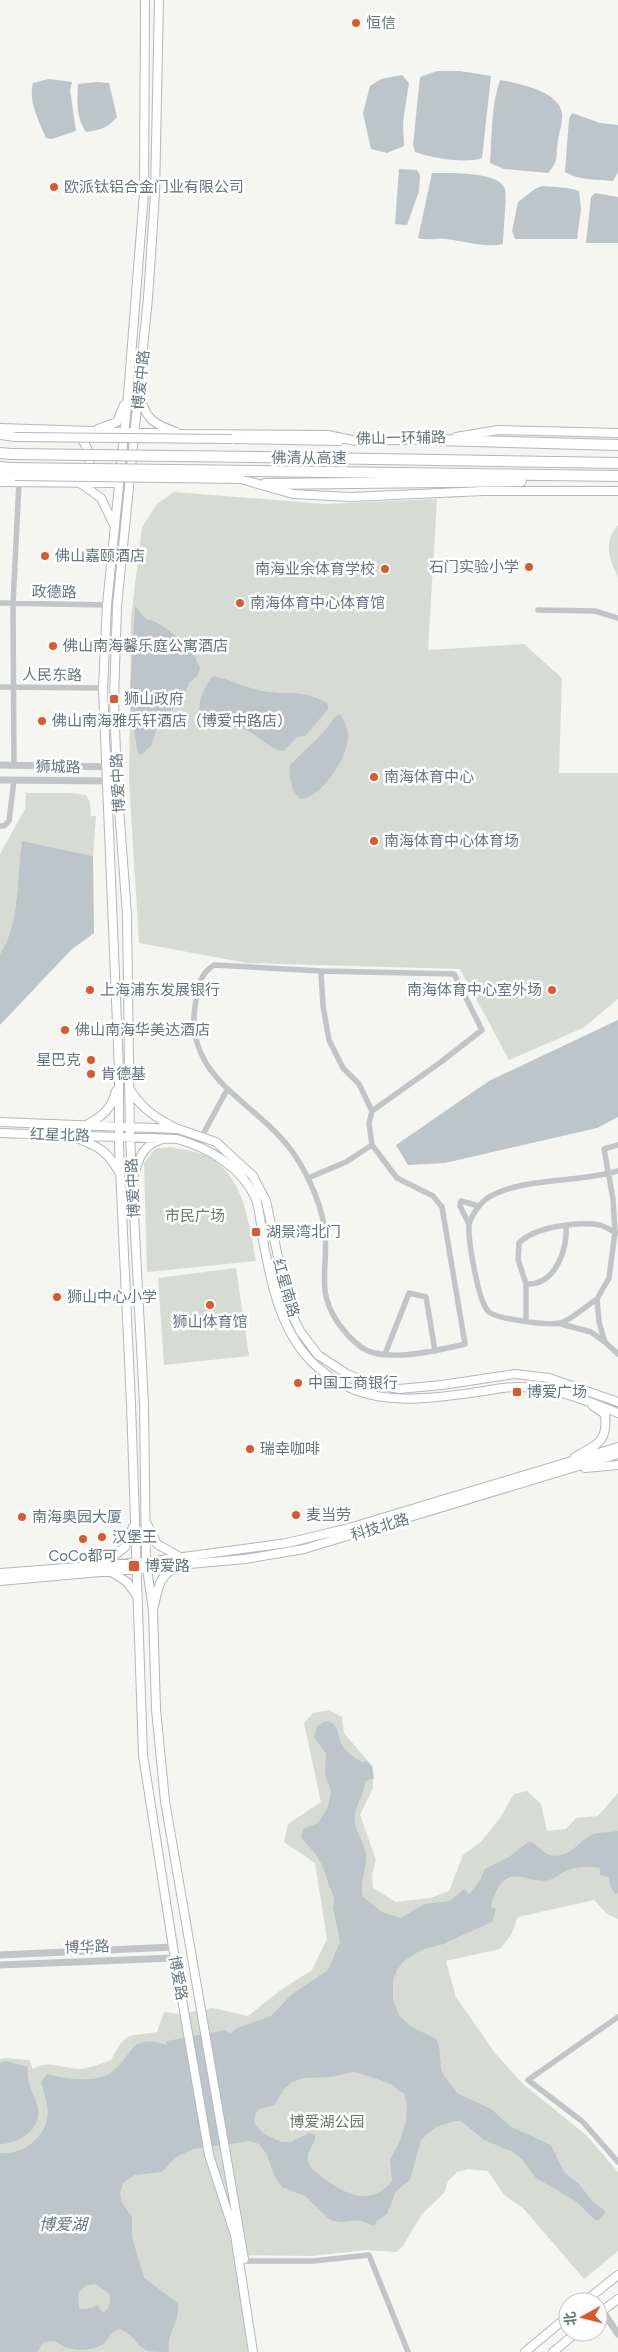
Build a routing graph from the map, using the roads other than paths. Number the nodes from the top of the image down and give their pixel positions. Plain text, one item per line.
1 (145, 0) edge
2 (159, 0) edge
3 (144, 193) junction
4 (155, 194) junction
5 (128, 395) junction
6 (140, 397) junction
7 (0, 428) edge
8 (74, 430) junction
9 (123, 433) junction
10 (135, 433) junction
11 (183, 434) junction
12 (618, 434) edge
13 (0, 435) edge
14 (438, 440) junction
15 (356, 441) junction
16 (618, 445) edge
17 (0, 453) edge
18 (618, 463) edge
19 (0, 467) edge
20 (0, 475) edge
21 (15, 475) junction
22 (605, 476) junction
23 (618, 476) edge
24 (0, 482) edge
25 (77, 482) junction
26 (119, 483) junction
27 (264, 484) junction
28 (618, 491) edge
29 (114, 526) junction
30 (0, 603) edge
31 (13, 604) junction
32 (107, 605) junction
33 (538, 610) dead end
34 (618, 618) edge
35 (0, 687) edge
36 (13, 687) junction
37 (103, 688) junction
38 (0, 765) edge
39 (14, 765) junction
40 (106, 766) junction
41 (116, 767) junction
42 (0, 780) edge
43 (14, 780) junction
44 (107, 781) junction
45 (116, 781) junction
46 (0, 826) edge
47 (321, 971) junction
48 (119, 1071) junction
49 (130, 1090) junction
50 (227, 1090) junction
51 (372, 1111) junction
52 (0, 1122) edge
53 (87, 1125) junction
54 (119, 1126) junction
55 (130, 1126) junction
56 (178, 1129) junction
57 (0, 1133) edge
58 (71, 1135) junction
59 (202, 1136) junction
60 (119, 1137) junction
61 (130, 1137) junction
62 (164, 1138) junction
63 (372, 1145) junction
64 (618, 1145) edge
65 (618, 1170) edge
66 (120, 1174) junction
67 (608, 1174) junction
68 (308, 1178) junction
69 (133, 1182) junction
70 (479, 1206) junction
71 (469, 1224) junction
72 (566, 1226) junction
73 (616, 1232) edge
74 (526, 1284) junction
75 (597, 1299) junction
76 (526, 1321) junction
77 (561, 1324) junction
78 (605, 1342) junction
79 (435, 1351) junction
80 (384, 1354) junction
81 (618, 1354) edge
82 (584, 1399) junction
83 (618, 1402) edge
84 (618, 1413) edge
85 (618, 1446) edge
86 (618, 1454) edge
87 (563, 1464) junction
88 (618, 1465) edge
89 (559, 1472) junction
90 (146, 1521) junction
91 (135, 1523) junction
92 (182, 1558) junction
93 (102, 1565) junction
94 (146, 1565) junction
95 (178, 1565) junction
96 (136, 1566) junction
97 (0, 1568) edge
98 (110, 1571) junction
99 (0, 1573) edge
100 (0, 1581) edge
101 (137, 1596) junction
102 (153, 1610) junction
103 (172, 1947) junction
104 (0, 1955) edge
105 (174, 1958) junction
106 (0, 1965) edge
107 (618, 2017) edge
108 (618, 2162) edge
109 (245, 2261) junction
110 (618, 2275) edge
111 (607, 2292) edge
112 (608, 2320) edge
113 (558, 2324) edge
114 (618, 2334) edge
115 (565, 2342) edge
116 (254, 2352) edge
117 (258, 2352) edge
118 (408, 2352) edge
119 (525, 2352) edge
120 (553, 2352) edge

1 - 3 main road, 博爱中路
2 - 4 main road, 博爱中路
3 - 4 main road
3 - 5 main road, 博爱中路
4 - 6 main road, 博爱中路
5 - 8 main road
5 - 9 main road, 博爱中路
6 - 10 main road, 博爱中路
6 - 11 main road
7 - 8 main road
8 - 9 main road, 佛山一环辅路
8 - 25 main road
9 - 10 main road, 佛山一环辅路
9 - 26 main road, 博爱中路
10 - 11 main road, 佛山一环辅路
10 - 41 main road, 博爱中路
11 - 15 main road, 佛山一环辅路
12 - 14 main road, 佛山一环辅路
13 - 15 main road, bridge
14 - 15 main road, 佛山一环辅路
14 - 16 highway
17 - 18 highway, 佛清从高速, bridge
19 - 21 highway, 佛清从高速
20 - 21 main road
21 - 22 highway, 佛清从高速, bridge
21 - 24 main road
21 - 25 main road
21 - 27 main road, bridge
21 - 31 street
22 - 23 highway, 佛清从高速
22 - 27 highway
25 - 26 main road
25 - 29 main road
26 - 29 main road, 博爱中路
27 - 28 main road
29 - 32 main road, 博爱中路
30 - 31 street, 政德路
31 - 32 street, 政德路
31 - 36 street
32 - 37 main road, 博爱中路
33 - 34 street
35 - 36 street, 人民东路
36 - 37 street, 人民东路
36 - 39 street
37 - 40 main road, 博爱中路
38 - 39 street, 狮城路
39 - 40 street, 狮城路
40 - 41 street, 狮城路
40 - 44 main road, 博爱中路
41 - 45 main road, 博爱中路
42 - 43 street, 狮城路
43 - 44 street, 狮城路
43 - 46 street
44 - 45 street, 狮城路
44 - 48 main road, 博爱中路
45 - 49 main road, 博爱中路
47 - 50 street
47 - 51 street
47 - 51 street
48 - 53 main road
48 - 54 main road, 博爱中路
49 - 55 main road, 博爱中路
49 - 56 main road
50 - 59 street
50 - 68 street
51 - 63 street
52 - 53 main road, 红星北路
53 - 54 main road, 红星南路
54 - 55 main road, 红星南路
54 - 60 main road, 博爱中路
55 - 56 main road, 红星南路
55 - 61 main road, 博爱中路
56 - 59 main road, 红星南路
57 - 58 main road, 红星北路
58 - 60 main road, 红星北路
58 - 66 main road
59 - 83 main road, 红星南路
60 - 61 main road, 红星南路
60 - 66 main road, 博爱中路
61 - 62 main road, 红星南路
61 - 69 main road, 博爱中路
62 - 69 main road
62 - 82 main road, 红星南路
63 - 68 street
63 - 79 street
64 - 67 street
65 - 67 street
66 - 91 main road, 博爱中路
67 - 70 street
67 - 73 street
68 - 80 street
69 - 90 main road, 博爱中路
70 - 71 street
70 - 71 street
71 - 76 street
72 - 73 street
72 - 74 street
72 - 74 street
73 - 75 street
74 - 76 street
75 - 77 street
75 - 78 street
76 - 77 street
77 - 78 street
78 - 81 street
79 - 80 street
79 - 80 street
82 - 84 main road, 红星南路
82 - 87 main road
85 - 87 main road
86 - 89 main road, 科技北路
87 - 92 main road
88 - 89 main road
89 - 95 main road, 科技北路
90 - 92 main road
90 - 94 main road, 博爱中路
91 - 93 main road
91 - 96 main road, 博爱中路
92 - 94 main road
93 - 96 main road
93 - 99 main road
94 - 95 main road, 科技北路
94 - 96 main road, 科技北路
94 - 102 main road, 博爱路
95 - 102 main road
96 - 98 main road
96 - 101 main road, 博爱路
97 - 99 street
98 - 100 main road
98 - 101 main road
101 - 103 main road, 博爱路
102 - 109 main road, 博爱路
103 - 104 street, 博华路
103 - 105 main road, 博爱路
105 - 106 street, 博华路
105 - 116 main road, 博爱路
107 - 108 street
109 - 117 main road, 博爱路
109 - 118 street
110 - 111 main road
112 - 114 street
113 - 119 main road
115 - 120 main road

